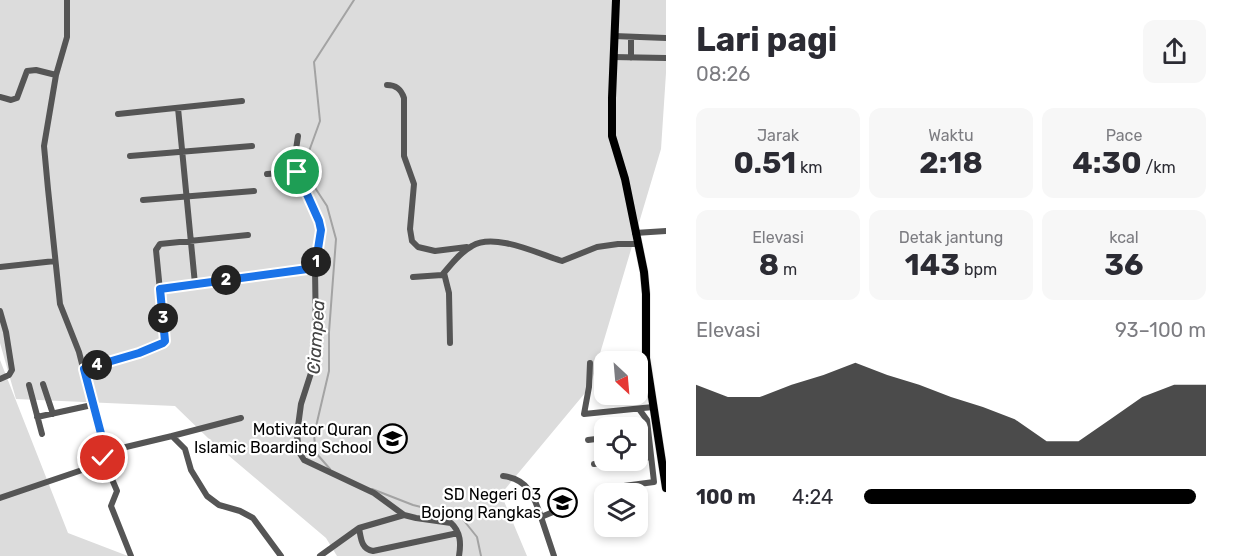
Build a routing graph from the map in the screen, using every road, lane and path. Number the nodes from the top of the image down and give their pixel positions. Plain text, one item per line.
1 (67, 0) edge
2 (616, 0) edge
3 (614, 36) junction
4 (631, 37) junction
5 (666, 38) edge
6 (613, 57) junction
7 (631, 58) junction
8 (666, 58) edge
9 (56, 75) junction
10 (387, 85) dead end
11 (0, 97) edge
12 (242, 101) dead end
13 (178, 108) junction
14 (118, 114) dead end
15 (298, 136) dead end
16 (252, 146) dead end
17 (182, 151) junction
18 (130, 156) dead end
19 (297, 172) junction
20 (267, 174) dead end
21 (254, 191) dead end
22 (186, 197) junction
23 (143, 200) dead end
24 (666, 231) edge
25 (635, 233) junction
26 (248, 235) dead end
27 (192, 239) junction
28 (637, 244) junction
29 (470, 246) junction
30 (56, 261) junction
31 (0, 267) edge
32 (315, 268) junction
33 (444, 273) junction
34 (413, 277) dead end
35 (195, 284) junction
36 (160, 289) junction
37 (0, 310) edge
38 (450, 343) dead end
39 (590, 363) dead end
40 (84, 369) junction
41 (0, 379) edge
42 (43, 384) dead end
43 (29, 385) dead end
44 (92, 405) junction
45 (653, 407) junction
46 (639, 409) junction
47 (53, 414) junction
48 (38, 417) junction
49 (644, 417) edge
50 (242, 418) dead end
51 (648, 432) edge
52 (42, 434) dead end
53 (172, 436) junction
54 (594, 439) edge
55 (588, 440) dead end
56 (104, 455) junction
57 (648, 457) edge
58 (651, 457) junction
59 (503, 476) dead end
60 (648, 484) edge
61 (666, 488) edge
62 (0, 498) edge
63 (558, 510) dead end
64 (404, 514) junction
65 (541, 517) junction
66 (359, 528) junction
67 (458, 532) junction
68 (130, 556) edge
69 (281, 556) edge
70 (320, 556) edge
71 (459, 556) edge
72 (554, 556) edge

1 - 9 street
2 - 3 main road
3 - 4 street
3 - 6 main road
4 - 5 street
4 - 7 street
6 - 7 street
6 - 25 main road
7 - 8 street
9 - 11 street
9 - 30 street
10 - 29 street
12 - 13 street
13 - 14 street
13 - 17 street
15 - 19 street
16 - 17 street
17 - 18 street
17 - 22 street
19 - 20 street
19 - 32 street
21 - 22 street
22 - 23 street
22 - 27 street
24 - 25 street
25 - 28 main road
26 - 27 street
27 - 35 street
27 - 36 street
28 - 29 street
28 - 45 main road
29 - 33 street
30 - 31 street
30 - 40 street
32 - 35 street
32 - 64 street
33 - 34 street
33 - 38 street
35 - 36 street
36 - 40 street
37 - 41 street
39 - 46 street
40 - 44 street
42 - 47 street
43 - 48 street
44 - 47 street
44 - 56 street
45 - 46 street
45 - 61 main road
46 - 49 street
47 - 48 street
48 - 52 street
50 - 53 street
51 - 58 street
53 - 56 street
53 - 69 street
54 - 55 street
56 - 62 street
56 - 68 street
57 - 58 street
58 - 60 street
59 - 65 street
63 - 65 street
64 - 66 street
64 - 67 street
65 - 72 street
66 - 67 street
66 - 70 street
67 - 71 street

